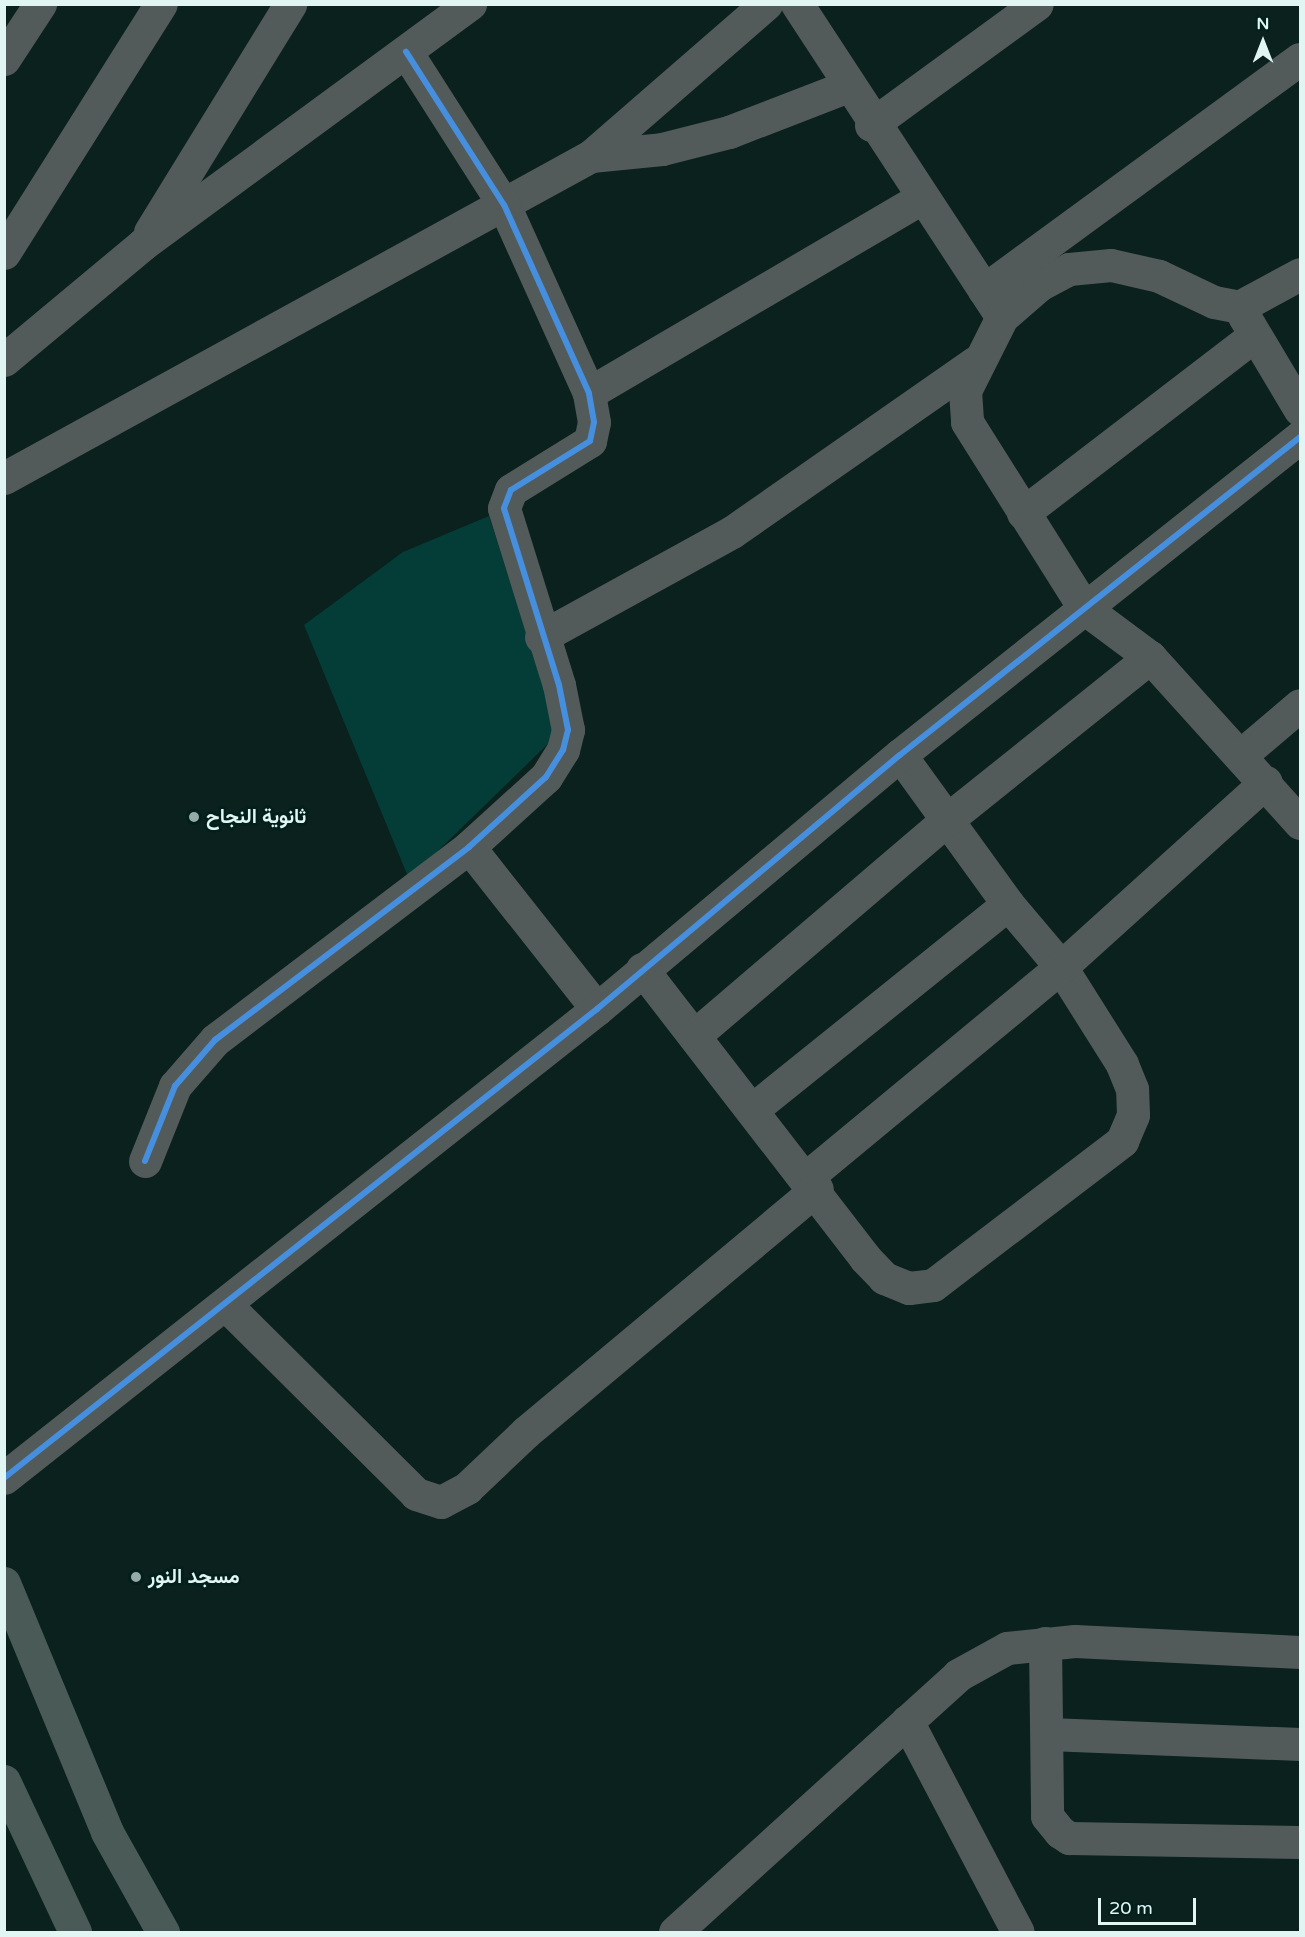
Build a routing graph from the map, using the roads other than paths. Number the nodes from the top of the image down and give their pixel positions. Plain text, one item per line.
1 (40, 4) edge
2 (161, 4) edge
3 (470, 4) edge
4 (766, 4) edge
5 (797, 4) edge
6 (1036, 4) edge
7 (278, 9) edge
8 (406, 52) junction
9 (4, 59) edge
10 (1300, 59) edge
11 (848, 86) junction
12 (871, 125) junction
13 (591, 156) junction
14 (921, 198) junction
15 (504, 205) junction
16 (143, 244) junction
17 (4, 253) edge
18 (1300, 274) edge
19 (984, 291) junction
20 (1239, 307) junction
21 (1002, 317) junction
22 (1255, 335) junction
23 (4, 360) edge
24 (976, 362) junction
25 (589, 393) junction
26 (1300, 410) edge
27 (1300, 437) edge
28 (5, 476) edge
29 (1023, 513) junction
30 (1084, 608) junction
31 (541, 637) junction
32 (1150, 657) junction
33 (1300, 705) edge
34 (900, 755) junction
35 (1241, 755) junction
36 (1266, 782) junction
37 (948, 819) junction
38 (1300, 823) edge
39 (469, 847) junction
40 (1008, 904) junction
41 (1061, 967) junction
42 (642, 969) junction
43 (597, 1009) junction
44 (695, 1035) junction
45 (753, 1109) junction
46 (145, 1161) dead end
47 (812, 1183) junction
48 (226, 1305) junction
49 (4, 1478) edge
50 (4, 1583) edge
51 (1045, 1643) junction
52 (1300, 1652) edge
53 (907, 1721) junction
54 (1048, 1734) junction
55 (1300, 1744) edge
56 (4, 1781) edge
57 (1300, 1842) edge
58 (75, 1932) edge
59 (163, 1932) edge
60 (675, 1932) edge
61 (1018, 1932) edge

1 - 9 street
2 - 17 street
3 - 8 street
4 - 13 street
5 - 11 street
6 - 12 street
7 - 16 street
8 - 15 street
8 - 16 street
10 - 19 street
11 - 12 street
11 - 13 street
12 - 14 street
13 - 15 street
14 - 19 street
14 - 25 street
15 - 25 street
15 - 28 street
16 - 23 street
18 - 20 street
19 - 21 street
20 - 21 street
20 - 22 street
21 - 24 street
22 - 26 street
22 - 29 street
24 - 29 street
24 - 31 street
25 - 31 street
27 - 30 street
29 - 30 street
30 - 32 street
30 - 34 street
31 - 39 street
32 - 35 street
32 - 37 street
33 - 35 street
34 - 37 street
34 - 42 street
35 - 36 street
36 - 38 street
36 - 41 street
37 - 40 street
37 - 44 street
39 - 43 street
39 - 46 street
40 - 41 street
40 - 45 street
41 - 47 street
41 - 47 street
42 - 43 street
42 - 44 street
43 - 48 street
44 - 45 street
45 - 47 street
47 - 48 street
48 - 49 street
50 - 59 highway
51 - 52 street
51 - 53 street
51 - 54 street
53 - 60 street
53 - 61 street
54 - 55 street
54 - 57 street
56 - 58 highway

